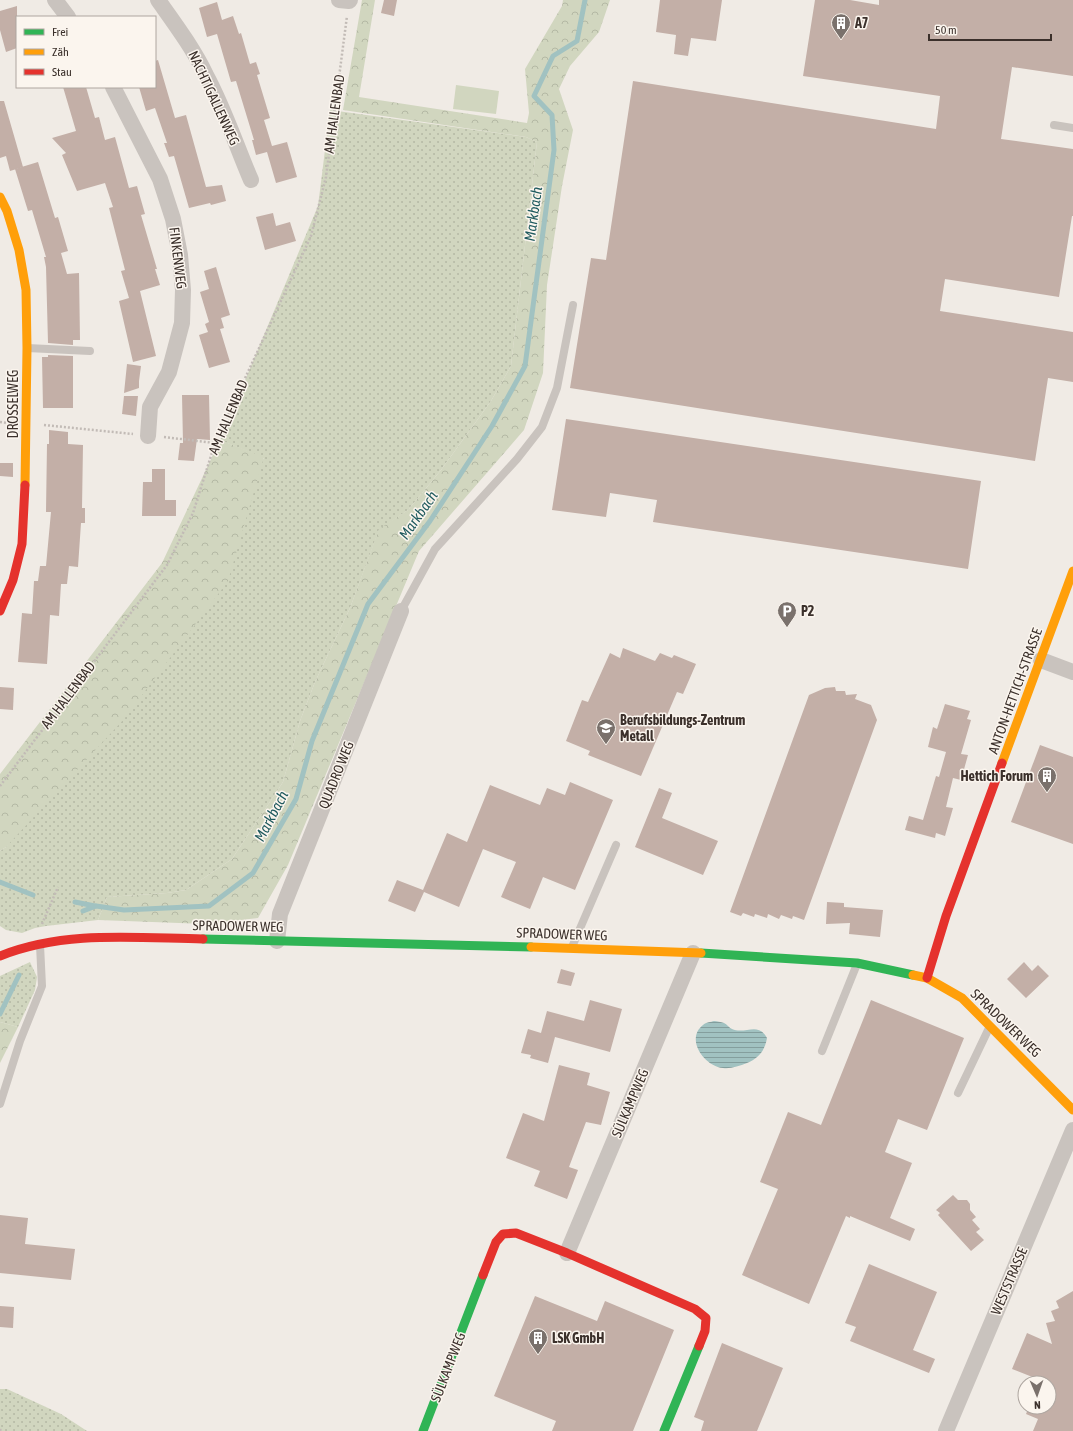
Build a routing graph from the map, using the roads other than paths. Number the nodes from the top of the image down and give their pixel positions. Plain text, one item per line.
1 (55, 0) edge
2 (158, 0) edge
3 (67, 16) edge
4 (114, 88) edge
5 (1054, 125) dead end
6 (1073, 128) edge
7 (251, 180) dead end
8 (0, 197) edge
9 (573, 305) dead end
10 (27, 348) junction
11 (90, 351) dead end
12 (148, 436) road end
13 (1073, 571) edge
14 (0, 611) edge
15 (401, 611) joint
16 (1041, 660) junction
17 (1073, 672) edge
18 (616, 845) dead end
19 (277, 941) junction
20 (40, 942) junction
21 (572, 948) junction
22 (693, 953) junction
23 (0, 956) edge
24 (857, 963) junction
25 (927, 978) junction
26 (990, 1025) junction
27 (822, 1051) dead end
28 (958, 1093) dead end
29 (0, 1104) edge
30 (1073, 1110) edge
31 (1073, 1130) edge
32 (567, 1253) junction
33 (423, 1431) edge
34 (664, 1431) edge
35 (946, 1431) edge

1 - 3 street
2 - 7 street, NACHTIGALLENWEG
4 - 12 street, FINKENWEG
5 - 6 lane
8 - 10 street, DROSSELWEG
9 - 15 lane
10 - 11 lane
10 - 14 street, DROSSELWEG
13 - 16 street, ANTON-HETTICH-STRASSE
15 - 19 street, QUADRO WEG
16 - 17 street
16 - 25 street, ANTON-HETTICH-STRASSE
18 - 21 lane
19 - 20 street, SPRADOWER WEG
19 - 21 street, SPRADOWER WEG
20 - 23 street, SPRADOWER WEG
20 - 29 lane
21 - 22 street, SPRADOWER WEG
22 - 24 street, SPRADOWER WEG
22 - 32 street, SÜLKAMPWEG
24 - 25 street, SPRADOWER WEG
24 - 27 lane
25 - 26 street, SPRADOWER WEG
26 - 28 lane
26 - 30 street, SPRADOWER WEG
31 - 35 street, WESTSTRASSE
32 - 33 street, SÜLKAMPWEG
32 - 34 street, SÜLKAMPWEG

